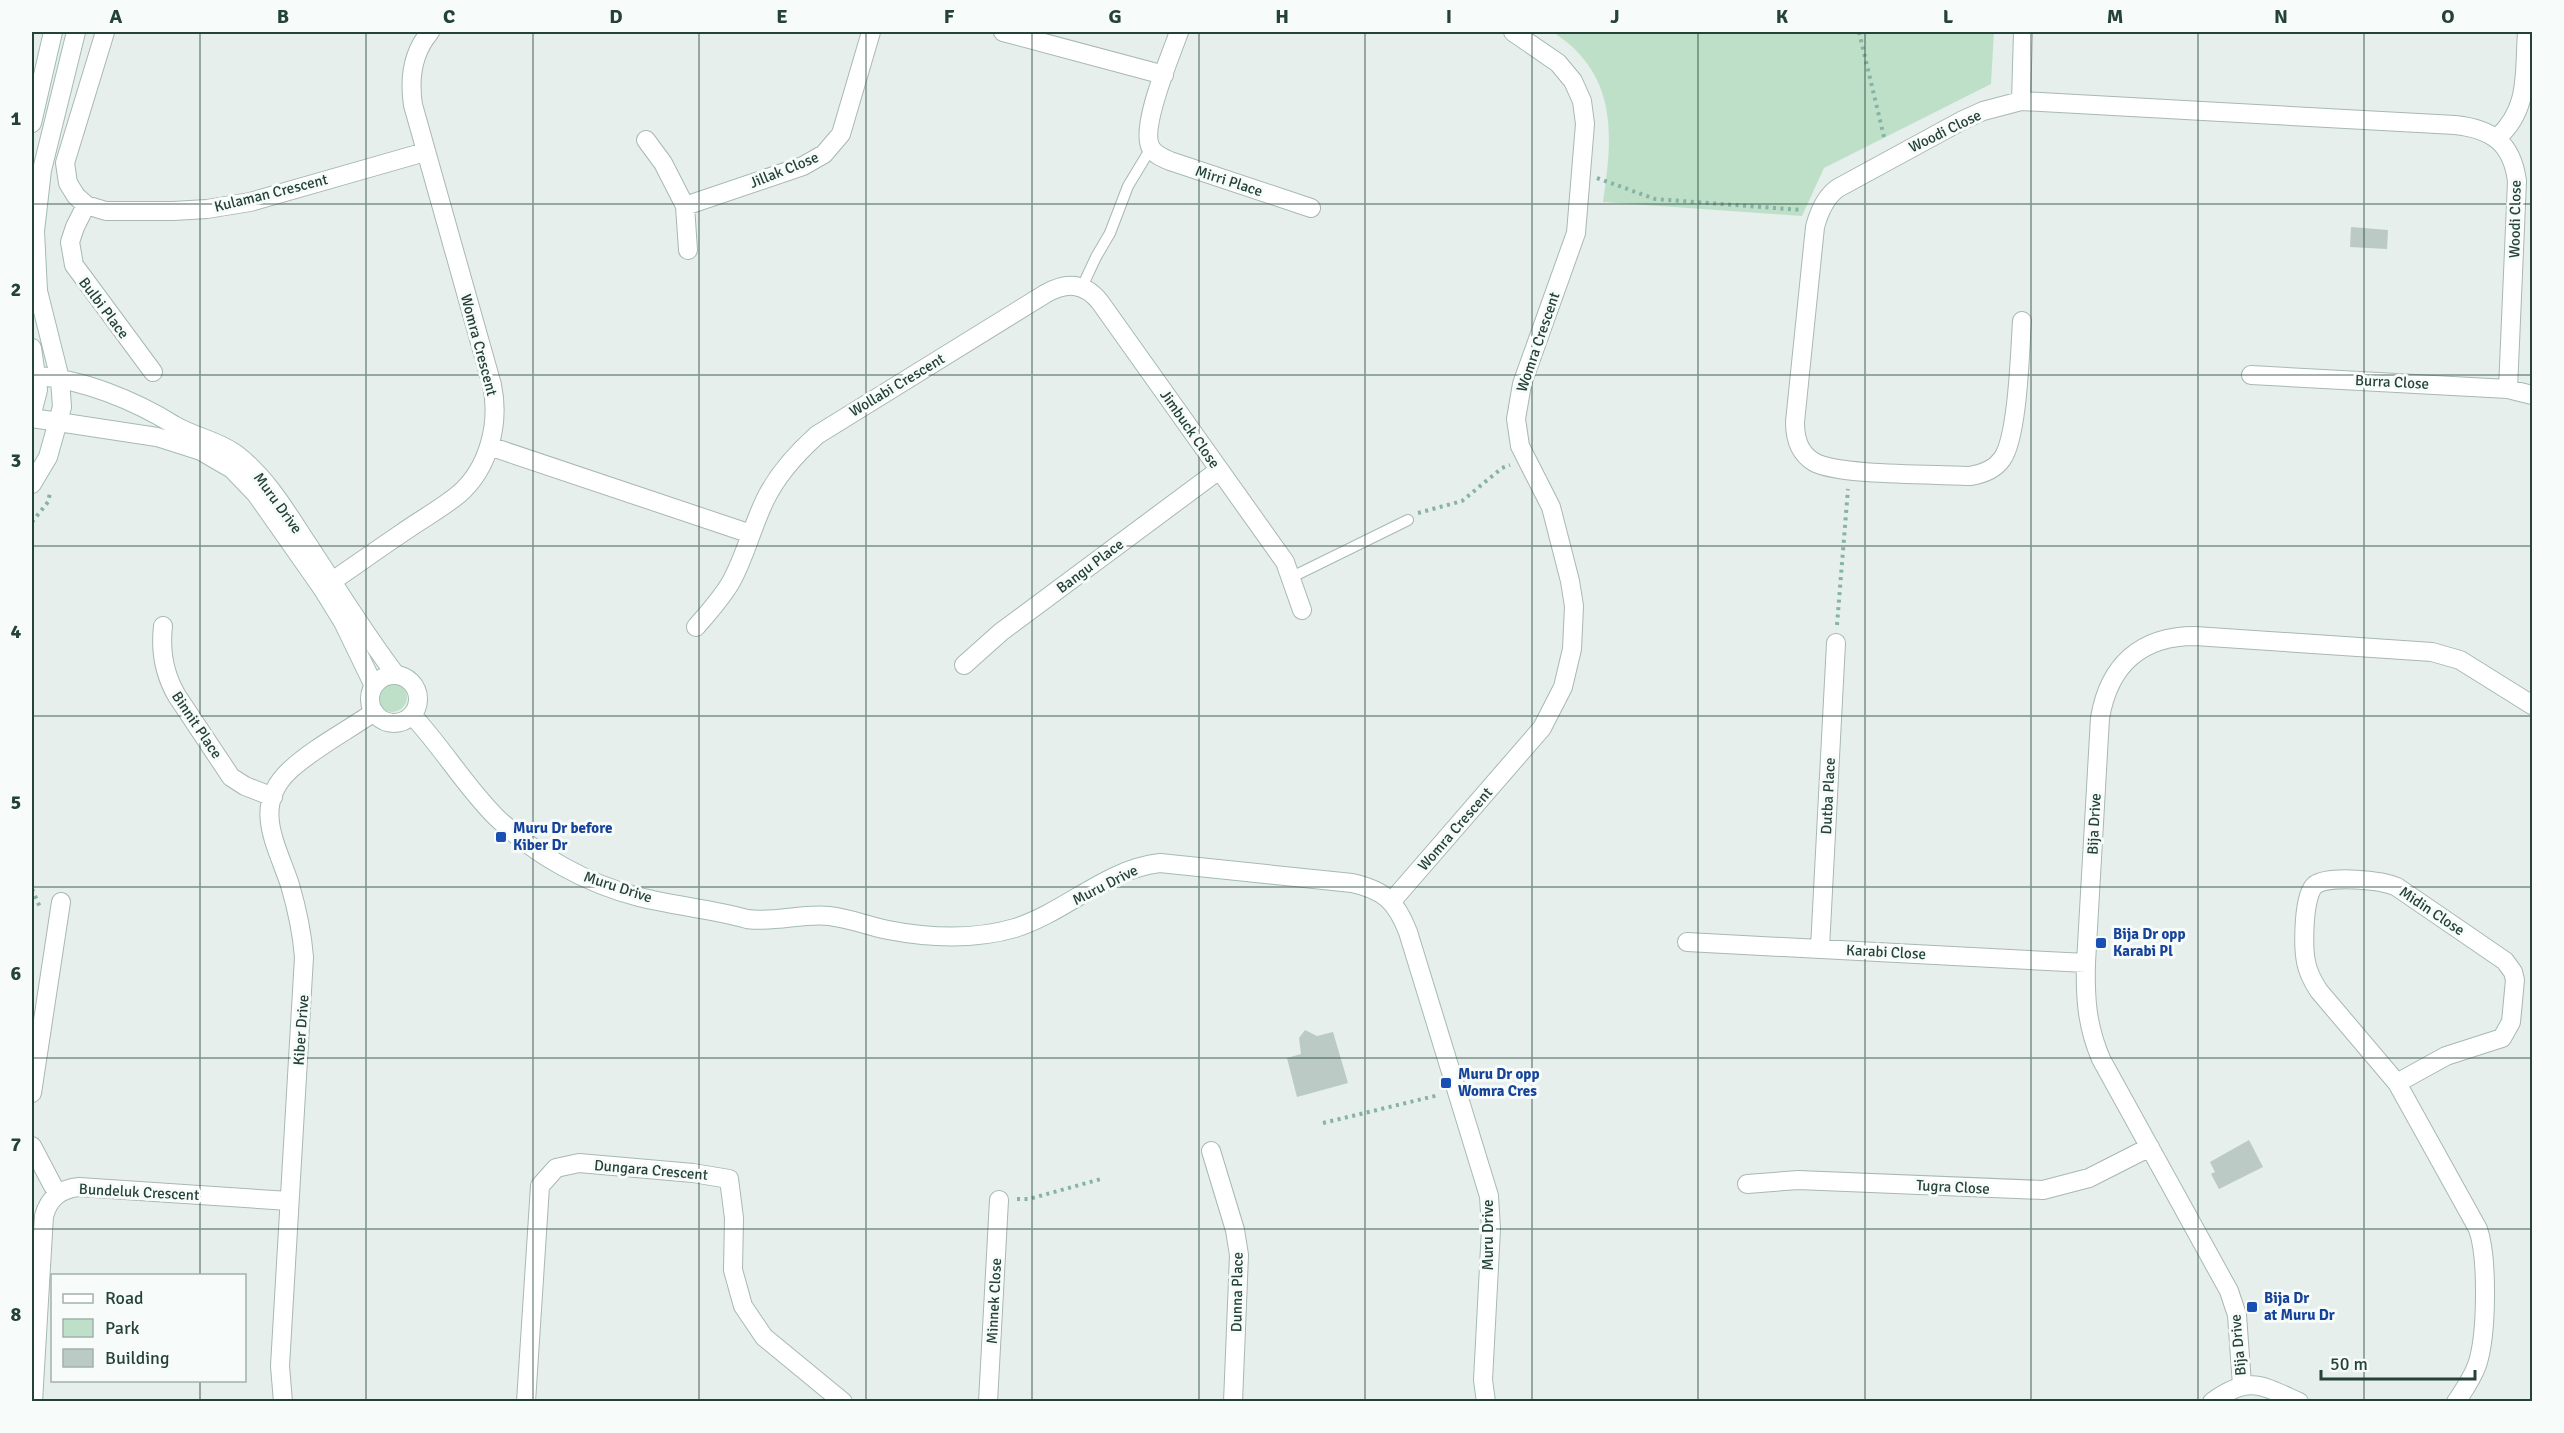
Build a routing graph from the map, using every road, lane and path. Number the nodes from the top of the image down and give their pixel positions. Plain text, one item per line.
1 (53, 32) edge
2 (76, 32) edge
3 (105, 32) edge
4 (429, 32) edge
5 (870, 32) edge
6 (1003, 32) edge
7 (1179, 32) edge
8 (1513, 32) edge
9 (1860, 32) edge
10 (2023, 32) edge
11 (2527, 32) edge
12 (1164, 75) junction
13 (2021, 100) junction
14 (32, 123) edge
15 (2497, 138) junction
16 (646, 140) dead end
17 (1151, 148) junction
18 (425, 152) junction
19 (1890, 159) junction
20 (1582, 174) junction
21 (86, 205) junction
22 (686, 206) junction
23 (1311, 208) dead end
24 (1820, 211) junction
25 (688, 250) dead end
26 (1082, 287) junction
27 (2022, 321) dead end
28 (32, 348) edge
29 (153, 372) dead end
30 (2250, 375) dead end
31 (37, 376) junction
32 (60, 379) junction
33 (2508, 388) junction
34 (2532, 395) edge
35 (32, 413) edge
36 (32, 418) edge
37 (58, 423) junction
38 (489, 446) junction
39 (1525, 459) junction
40 (1219, 470) junction
41 (1849, 470) junction
42 (32, 484) edge
43 (1408, 520) joint
44 (751, 534) junction
45 (1292, 578) junction
46 (327, 585) junction
47 (1302, 610) dead end
48 (163, 626) dead end
49 (696, 627) dead end
50 (1836, 643) joint
51 (964, 665) dead end
52 (396, 675) junction
53 (374, 686) junction
54 (2532, 705) edge
55 (374, 712) junction
56 (412, 715) junction
57 (273, 797) junction
58 (1392, 901) junction
59 (61, 902) dead end
60 (1687, 942) dead end
61 (1820, 948) junction
62 (2086, 963) junction
63 (2397, 1083) junction
64 (32, 1093) edge
65 (1440, 1095) dead end
66 (1323, 1123) dead end
67 (32, 1146) edge
68 (2150, 1147) junction
69 (1210, 1150) dead end
70 (1101, 1179) dead end
71 (1747, 1184) dead end
72 (59, 1193) junction
73 (999, 1200) joint
74 (289, 1201) junction
75 (2242, 1385) junction
76 (33, 1401) edge
77 (283, 1401) edge
78 (526, 1401) edge
79 (843, 1401) edge
80 (988, 1401) edge
81 (1233, 1401) edge
82 (1486, 1401) edge
83 (2212, 1401) edge
84 (2299, 1401) edge
85 (2456, 1401) edge

1 - 14 street
2 - 32 street
3 - 21 street
4 - 18 street, Womra Crescent
5 - 22 street, Jillak Close
6 - 12 street
7 - 12 street
8 - 20 street, Womra Crescent
9 - 19 path
10 - 13 street
11 - 15 street
12 - 17 street
13 - 15 street, Woodi Close
13 - 19 street, Woodi Close
15 - 33 street, Woodi Close
16 - 22 street
17 - 23 street, Mirri Place
17 - 26 lane
18 - 21 street, Kulaman Crescent
18 - 38 street, Womra Crescent
19 - 24 street, Woodi Close
20 - 24 path
20 - 39 street, Womra Crescent
21 - 29 street, Bulbi Place
22 - 25 street
24 - 41 street, Woodi Close
26 - 40 street, Jimbuck Close
26 - 44 street, Wollabi Crescent
27 - 41 street, Woodi Close
28 - 31 street
30 - 33 street, Burra Close
31 - 32 street, Muru Drive
31 - 35 street
32 - 37 street
32 - 46 street, Muru Drive
33 - 34 street, Burra Close
36 - 37 street, Muru Drive
37 - 42 street
37 - 46 street, Muru Drive
38 - 44 street
38 - 46 street, Womra Crescent
39 - 43 path
39 - 58 street, Womra Crescent
40 - 45 street, Jimbuck Close
40 - 51 street, Bangu Place
41 - 50 path
43 - 45 lane
44 - 49 street, Wollabi Crescent
45 - 47 street, Jimbuck Close
46 - 52 street, Muru Drive
46 - 53 street, Muru Drive
48 - 57 street, Binnit Place
50 - 61 street, Dutba Place
52 - 53 street
52 - 56 street
53 - 55 street
54 - 62 street, Bija Drive
55 - 56 street
55 - 57 street, Kiber Drive
56 - 58 street, Muru Drive
57 - 74 street, Kiber Drive
58 - 82 street, Muru Drive
59 - 64 street
60 - 61 street, Karabi Close
61 - 62 street, Karabi Close
62 - 68 street, Bija Drive
63 - 63 street, Midin Close
63 - 85 street, Midin Close
65 - 66 path
67 - 72 street
68 - 71 street, Tugra Close
68 - 75 street, Bija Drive
69 - 81 street, Dunna Place
70 - 73 path
72 - 74 street, Bundeluk Crescent
72 - 76 street, Bundeluk Crescent
73 - 80 street, Minnek Close
74 - 77 street, Kiber Drive
75 - 83 street
75 - 84 street
78 - 79 street, Dungara Crescent

